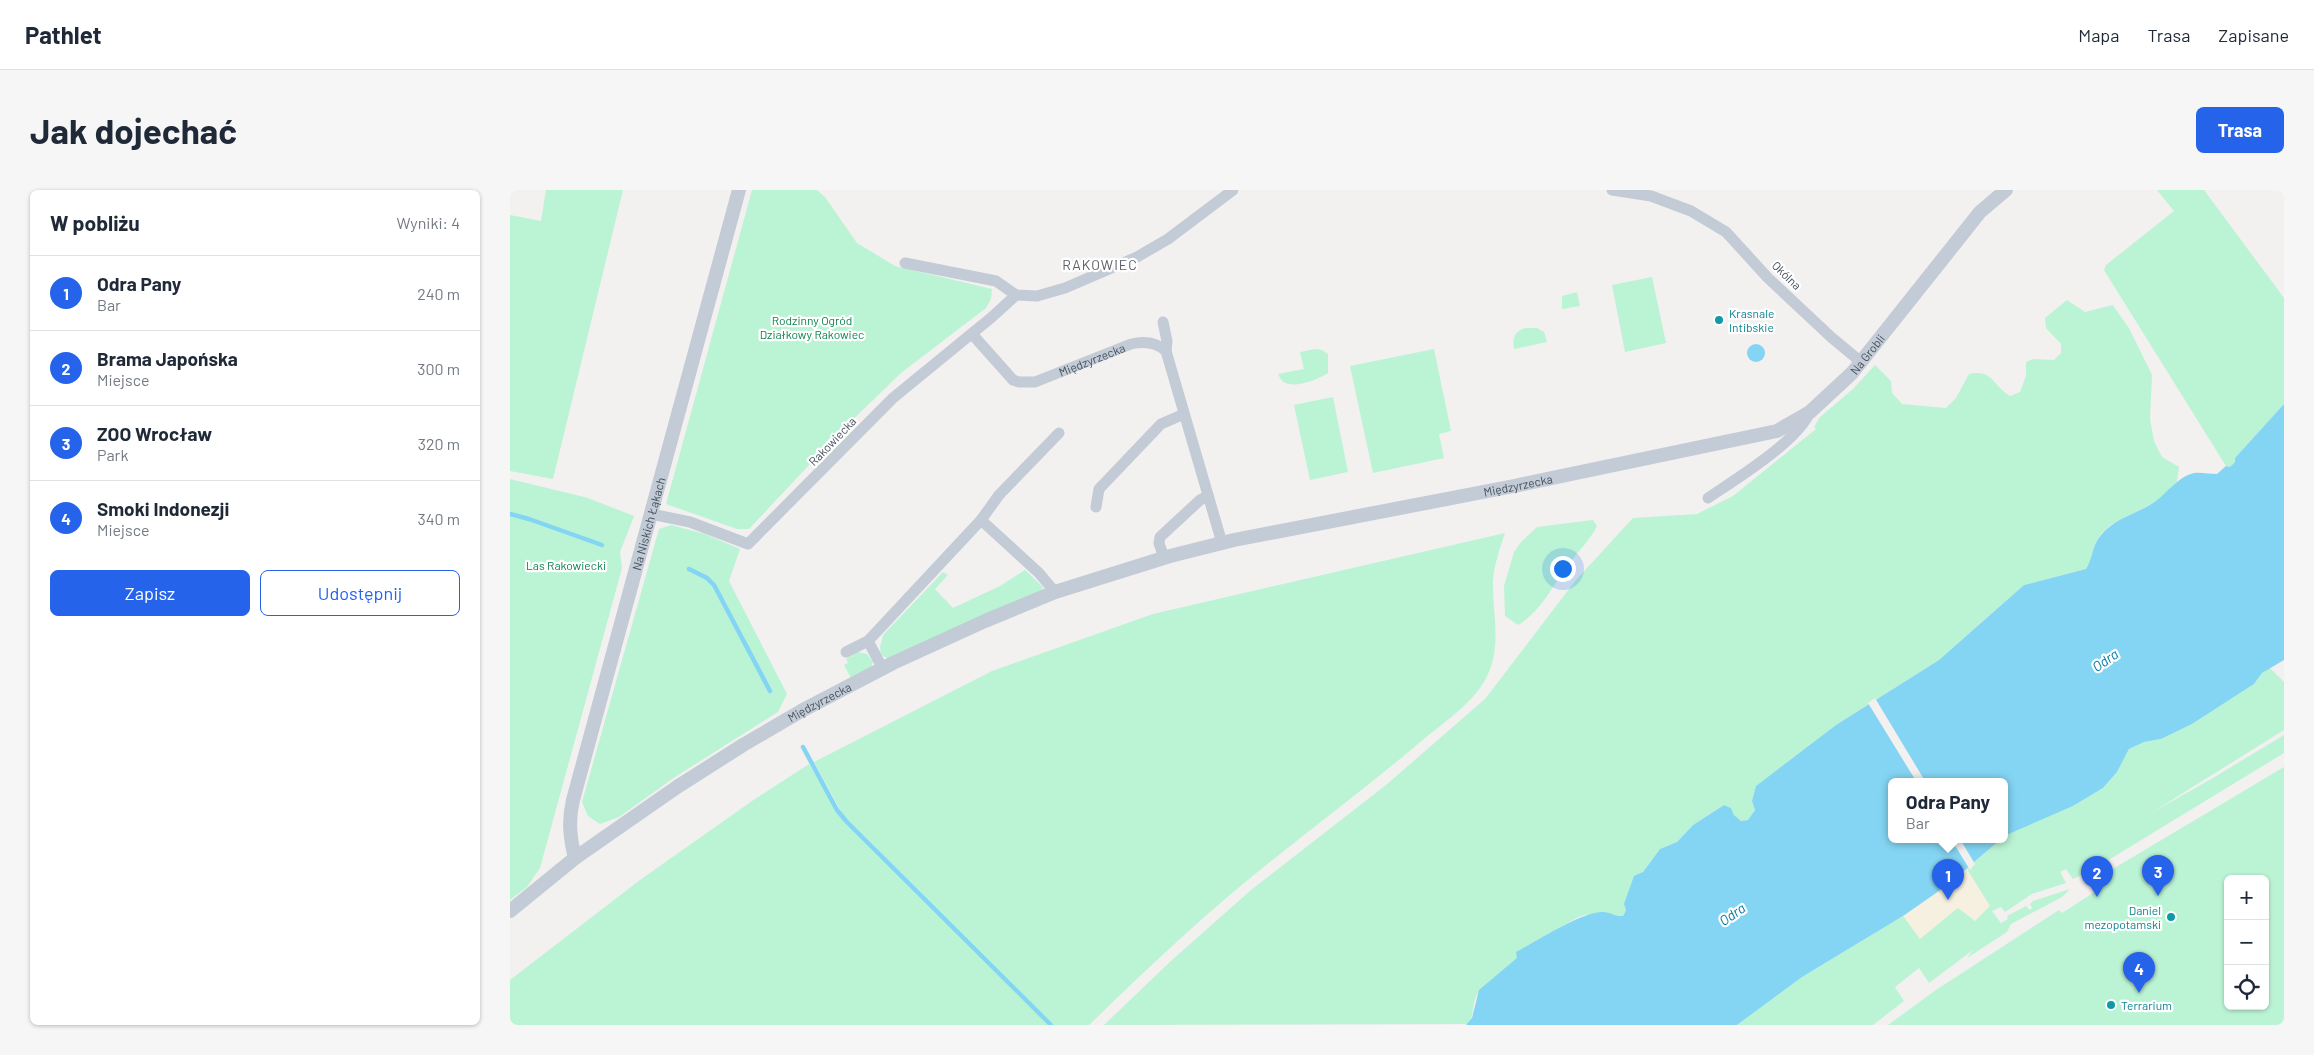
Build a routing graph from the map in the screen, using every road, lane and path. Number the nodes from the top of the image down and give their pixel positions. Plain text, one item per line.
1 (739, 190) edge
2 (1233, 190) edge
3 (2006, 190) edge
4 (1620, 191) edge
5 (905, 263) dead end
6 (1016, 295) junction
7 (1163, 322) dead end
8 (972, 334) junction
9 (1166, 351) junction
10 (1861, 362) junction
11 (1810, 412) junction
12 (1184, 414) junction
13 (1060, 433) dead end
14 (1208, 496) junction
15 (1708, 498) dead end
16 (1096, 507) dead end
17 (650, 514) junction
18 (982, 520) junction
19 (1222, 543) junction
20 (1164, 558) junction
21 (1055, 592) junction
22 (868, 641) junction
23 (846, 652) dead end
24 (883, 669) junction
25 (575, 858) junction
26 (510, 911) edge

1 - 17 street, Na Niskich Łąkach
2 - 6 street
3 - 10 street, Na Grobli
4 - 10 street, Okólna
5 - 6 street
6 - 8 street, Rakowiecka
7 - 9 street
8 - 9 street, Międzyrzecka
8 - 17 street, Rakowiecka
9 - 12 street
10 - 11 street, Na Grobli
11 - 15 street, Na Grobli
11 - 19 street, Międzyrzecka
12 - 14 street
12 - 16 street
13 - 18 street
14 - 19 street
14 - 20 street
17 - 25 street, Na Niskich Łąkach
18 - 21 street
18 - 22 street
19 - 20 street, Międzyrzecka
20 - 21 street, Międzyrzecka
21 - 24 street, Międzyrzecka
22 - 23 street
22 - 24 street
24 - 25 street, Międzyrzecka
25 - 26 street, Międzyrzecka

